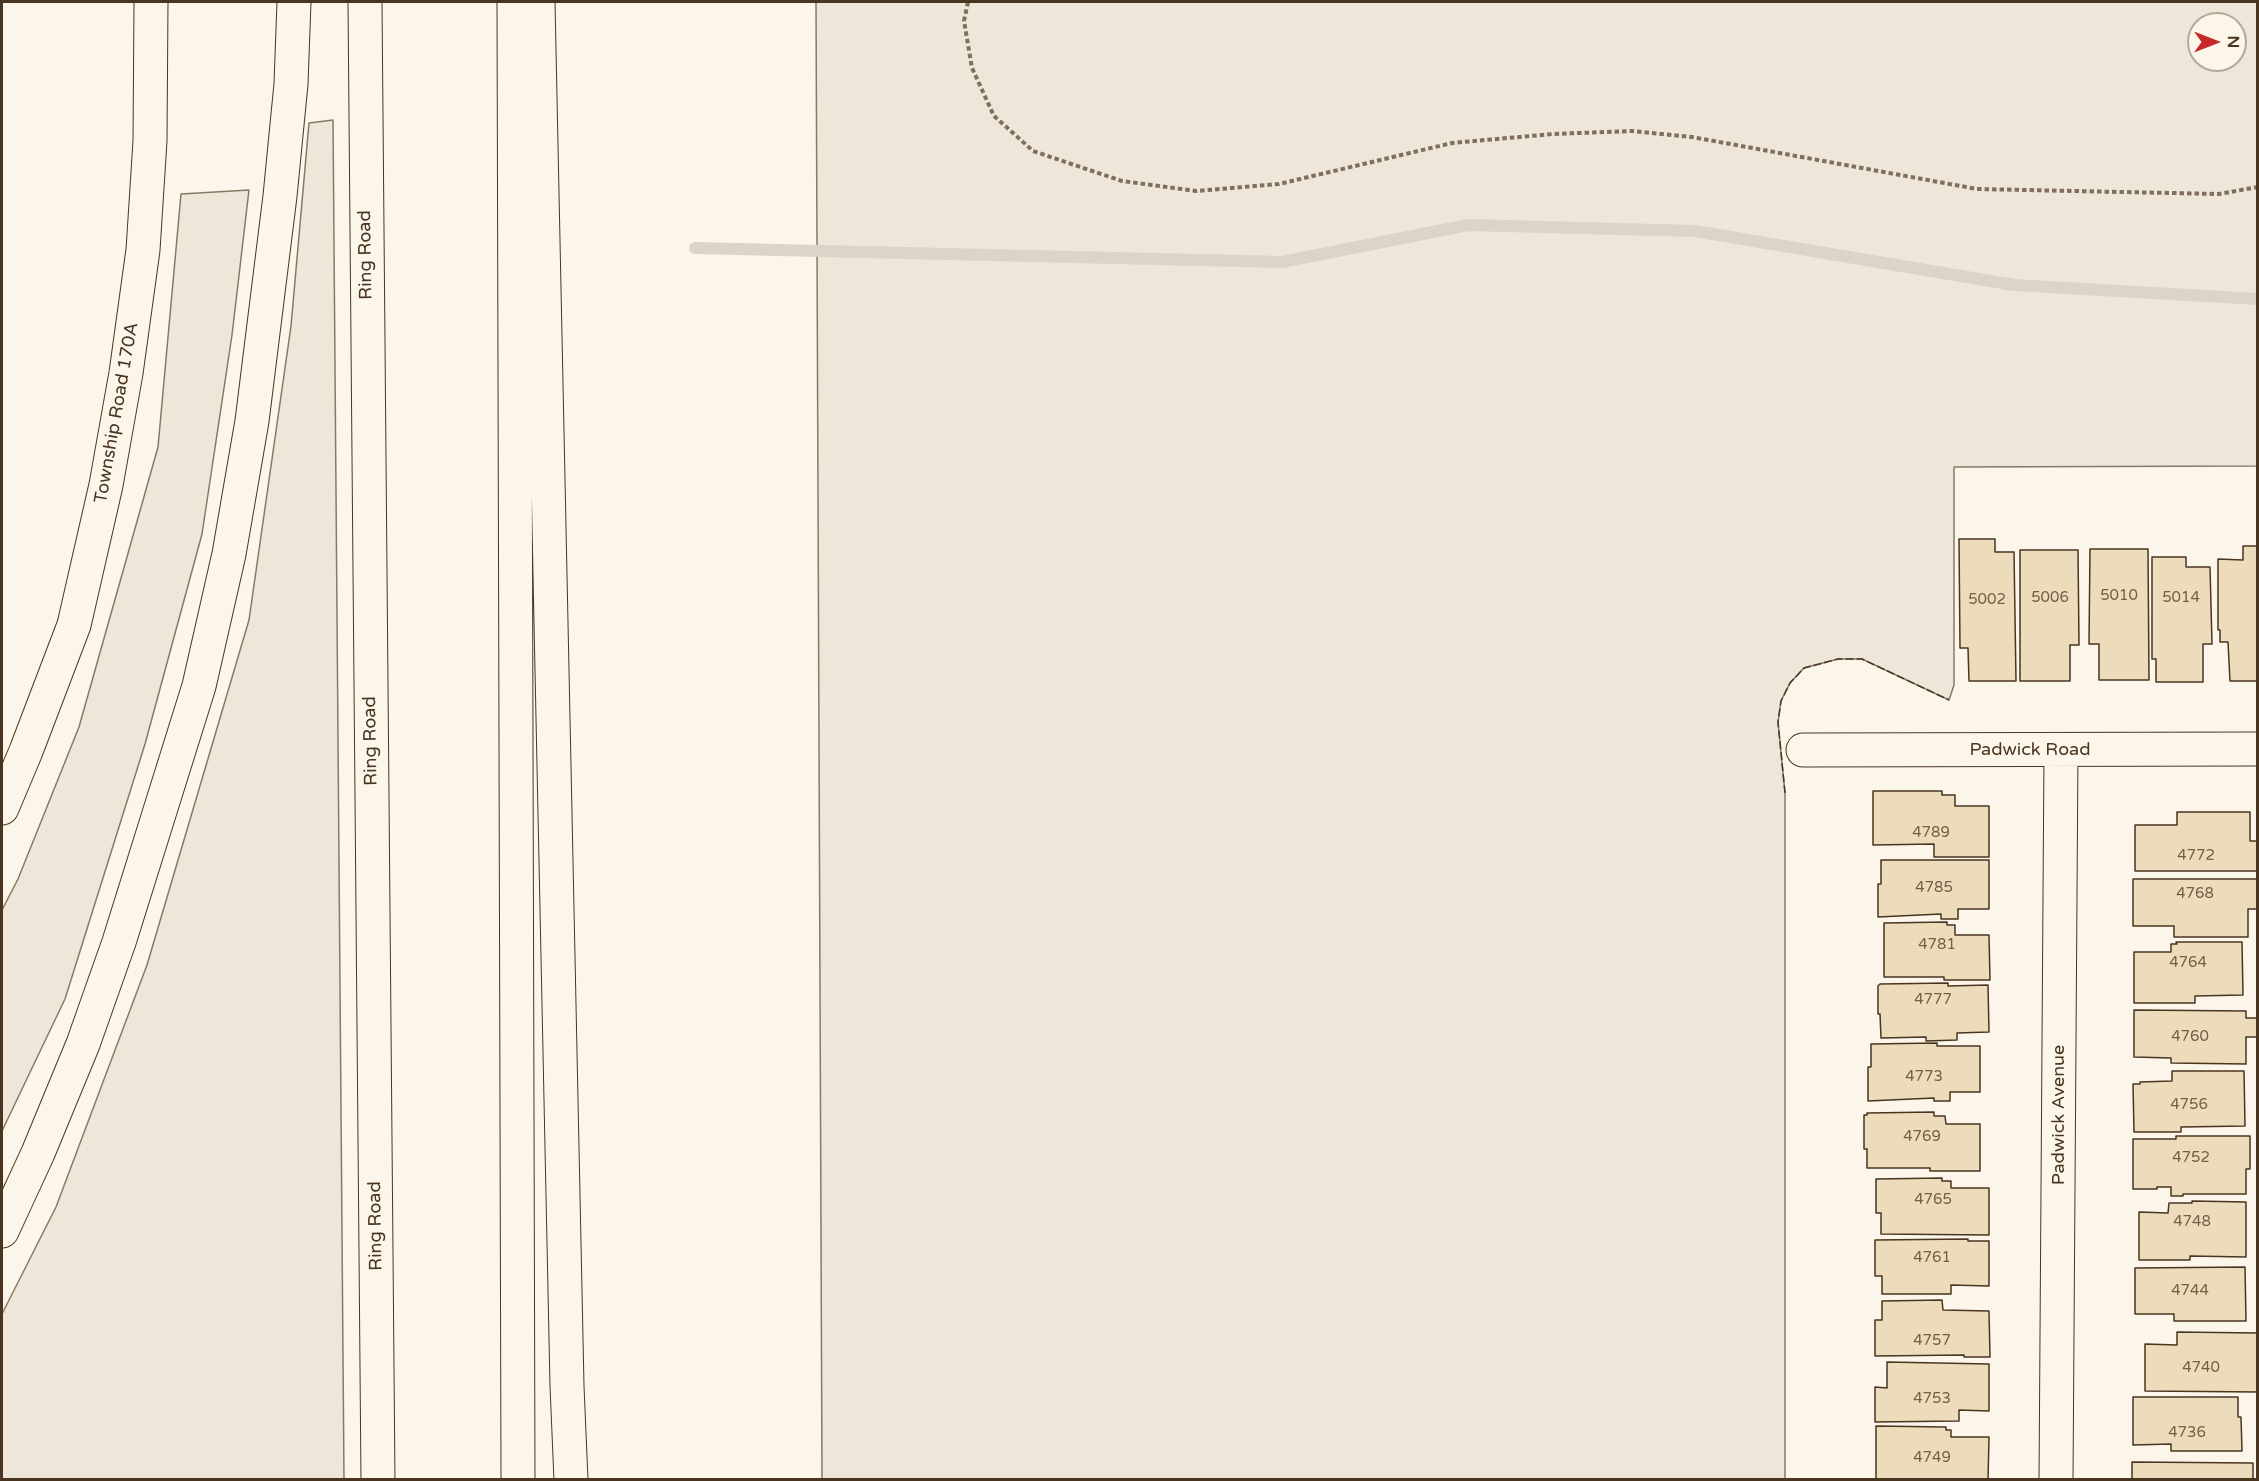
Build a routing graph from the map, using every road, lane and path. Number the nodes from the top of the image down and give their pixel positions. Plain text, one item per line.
1 (151, 2) edge
2 (294, 2) edge
3 (365, 2) edge
4 (514, 2) edge
5 (538, 2) edge
6 (968, 2) edge
7 (2258, 187) edge
8 (2258, 749) edge
9 (1803, 750) dead end
10 (2061, 750) junction
11 (2, 808) edge
12 (2, 1231) edge
13 (378, 1479) edge
14 (518, 1479) edge
15 (571, 1479) edge
16 (2056, 1479) edge

1 - 11 main road, Township Road 170A
2 - 12 main road
3 - 13 main road, Ring Road
4 - 14 main road
5 - 15 main road
6 - 7 path
8 - 10 main road, Padwick Road
9 - 10 main road, Padwick Road
10 - 16 main road, Padwick Avenue

